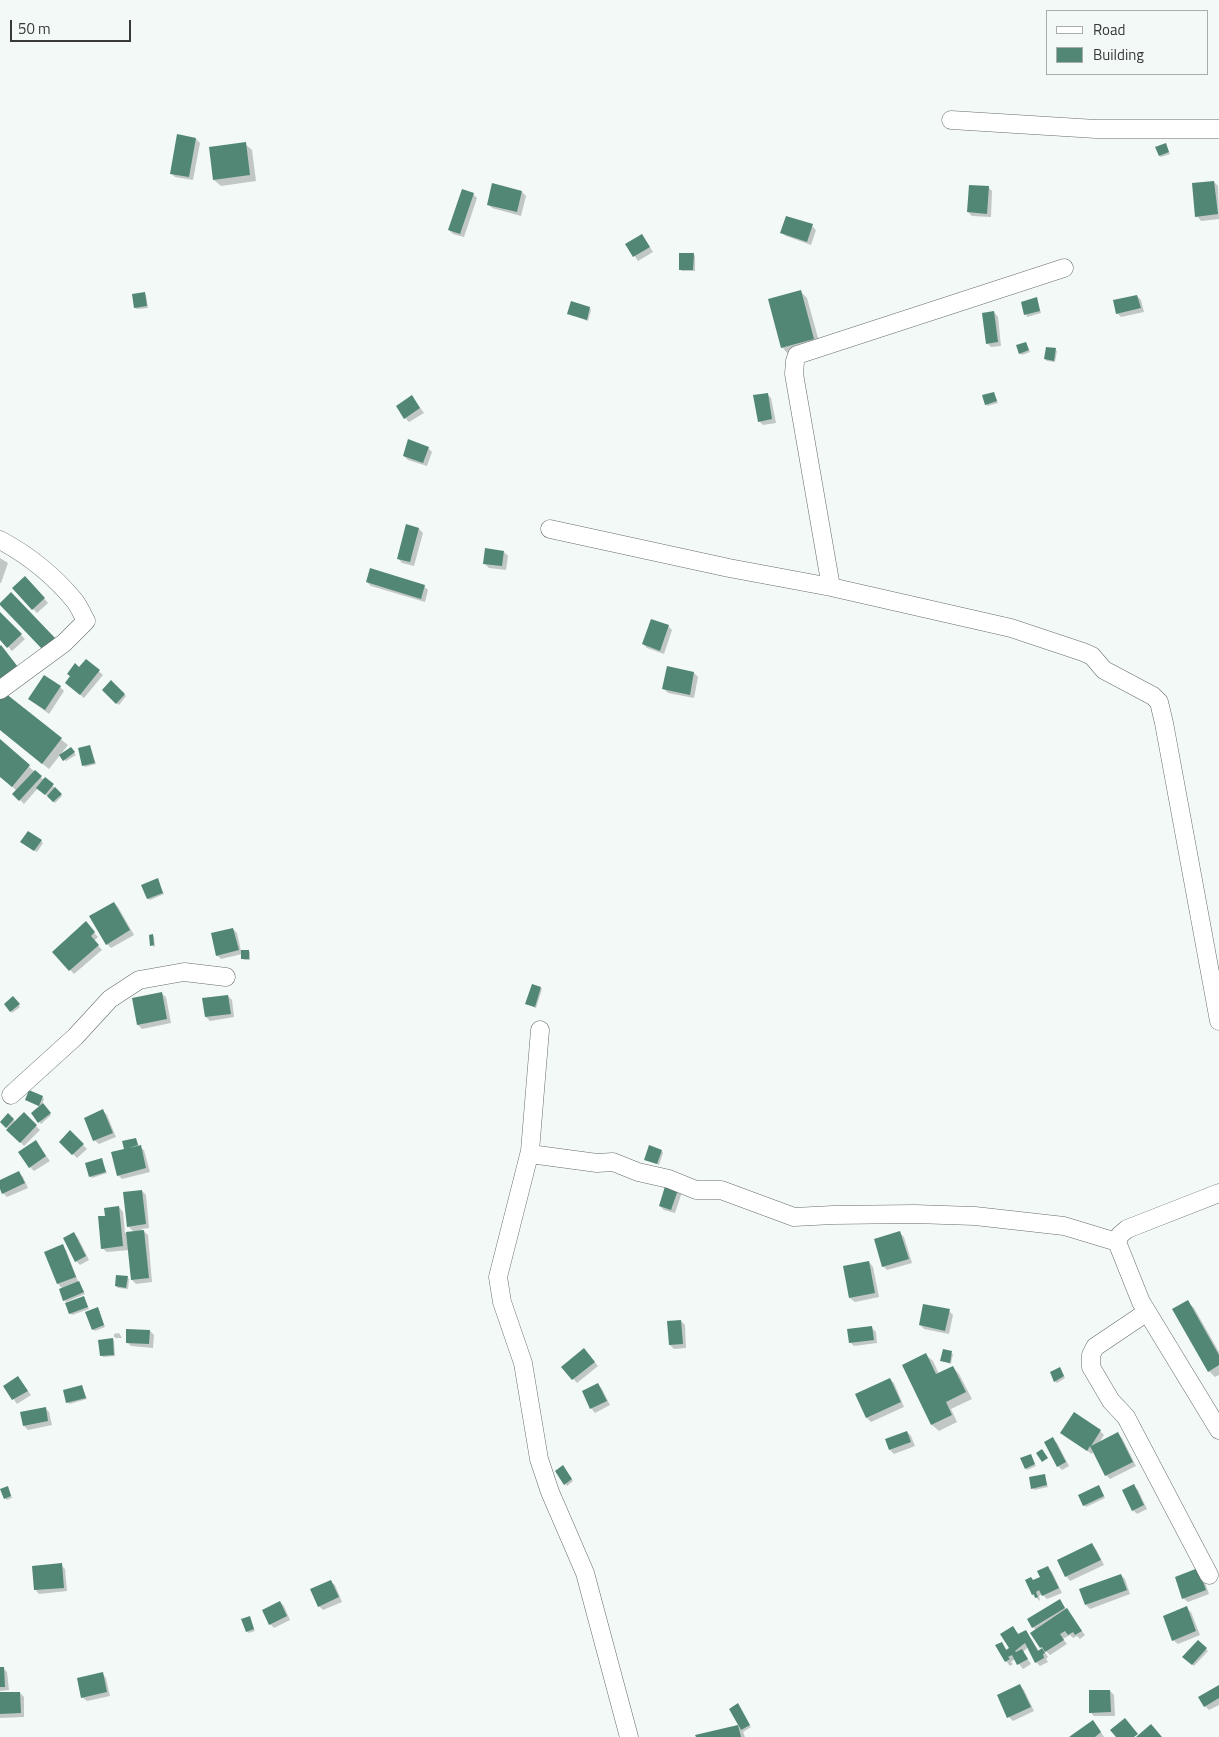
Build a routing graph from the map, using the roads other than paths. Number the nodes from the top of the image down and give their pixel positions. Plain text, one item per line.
1 (951, 120) dead end
2 (1219, 129) edge
3 (1064, 268) dead end
4 (550, 529) dead end
5 (0, 540) edge
6 (831, 587) junction
7 (0, 690) edge
8 (226, 978) dead end
9 (1219, 1021) edge
10 (540, 1030) dead end
11 (11, 1095) dead end
12 (530, 1154) junction
13 (1219, 1193) edge
14 (1117, 1242) junction
15 (1147, 1312) junction
16 (1219, 1430) edge
17 (1209, 1575) dead end
18 (628, 1737) edge

1 - 2 street
3 - 6 street
4 - 6 street
5 - 7 street
6 - 9 street
8 - 11 street
10 - 12 street
12 - 14 street
12 - 18 street
13 - 14 street
14 - 15 street
15 - 16 street
15 - 17 street

